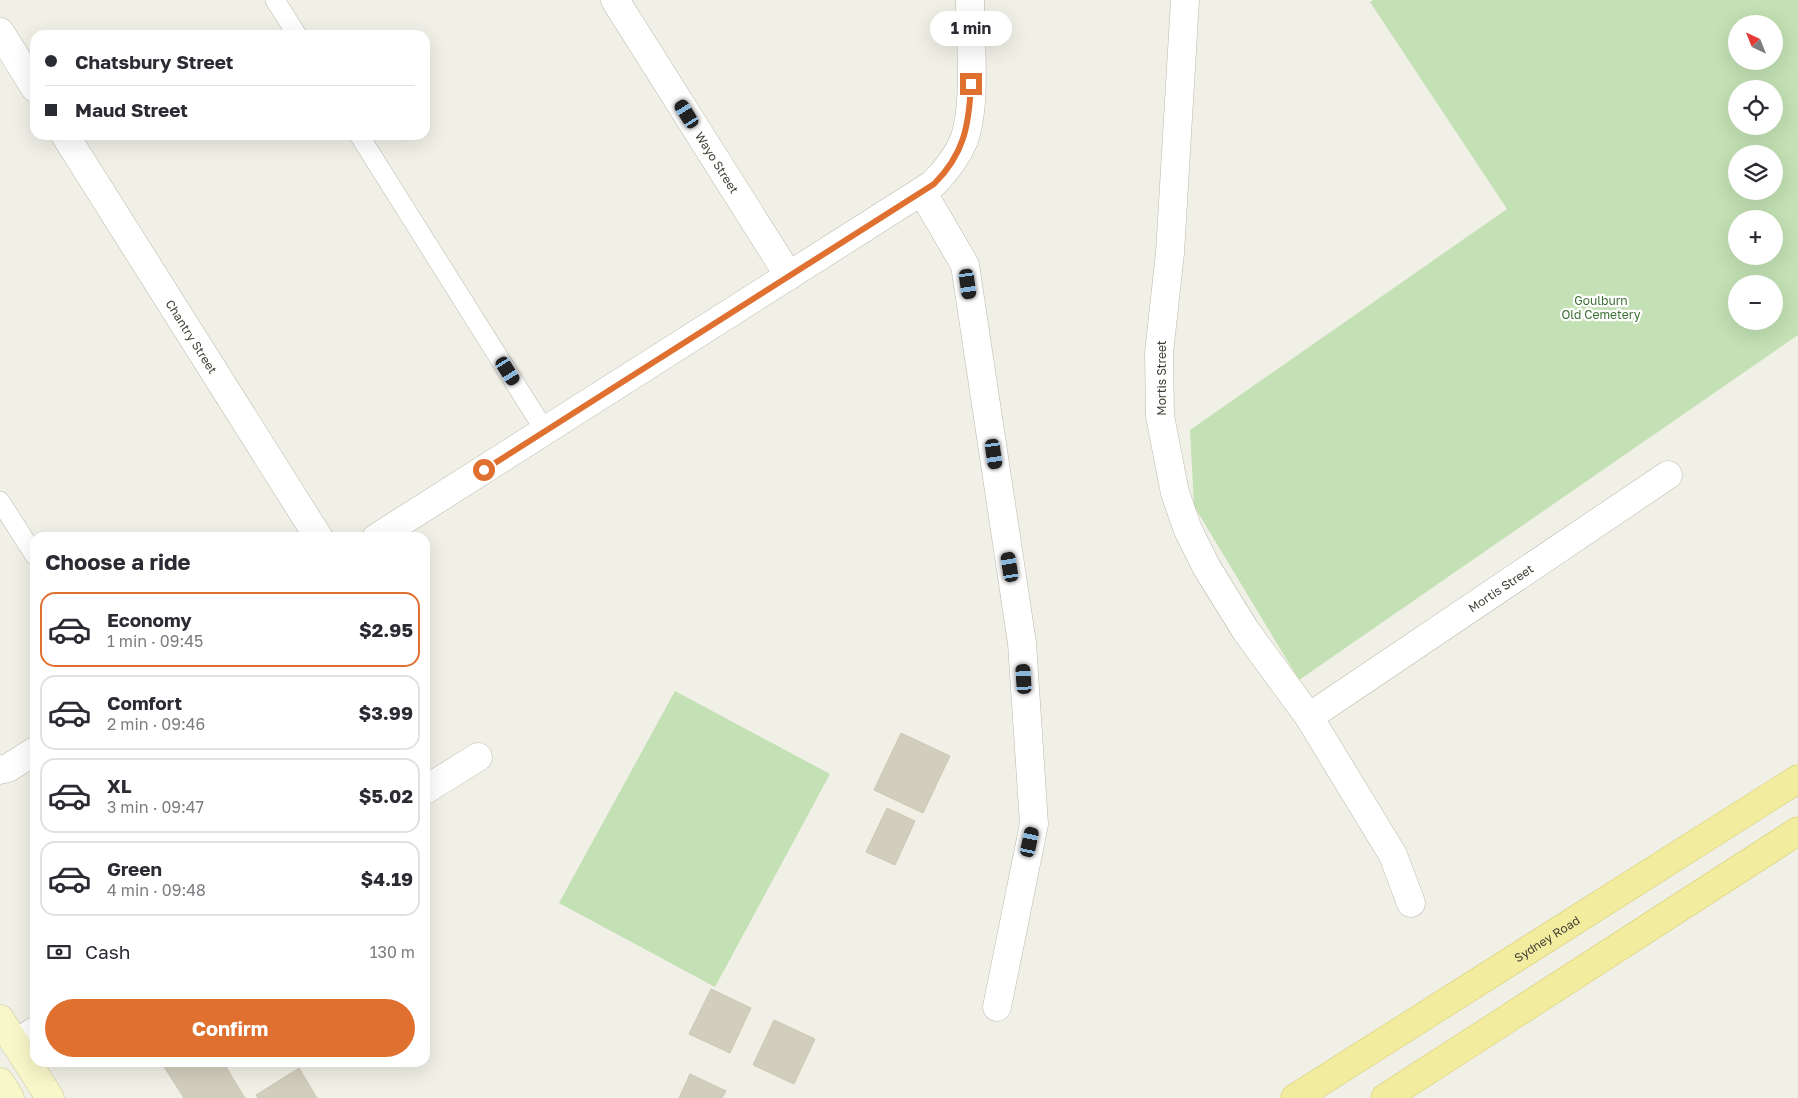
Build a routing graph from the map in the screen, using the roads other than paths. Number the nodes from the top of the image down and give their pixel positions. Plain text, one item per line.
1 (275, 0) edge
2 (615, 0) edge
3 (970, 0) edge
4 (1185, 0) edge
5 (294, 30) edge
6 (0, 32) edge
7 (30, 80) edge
8 (68, 140) edge
9 (363, 140) edge
10 (923, 193) junction
11 (789, 276) junction
12 (546, 431) junction
13 (1668, 475) dead end
14 (0, 501) edge
15 (315, 532) edge
16 (386, 532) edge
17 (30, 548) edge
18 (1309, 717) junction
19 (30, 754) edge
20 (478, 757) dead end
21 (3, 772) edge
22 (1798, 779) edge
23 (430, 787) edge
24 (1798, 831) edge
25 (1412, 903) dead end
26 (997, 1007) dead end
27 (0, 1019) edge
28 (25, 1038) edge
29 (30, 1050) edge
30 (37, 1067) edge
31 (0, 1082) edge
32 (10, 1098) edge
33 (50, 1098) edge
34 (1295, 1098) edge
35 (1385, 1098) edge

1 - 5 lane
2 - 11 street, Wayo Street
3 - 10 street
4 - 18 street, Mortis Street
6 - 7 street
8 - 15 street, Chantry Street
9 - 12 lane
10 - 11 street
10 - 26 street
11 - 12 street
12 - 16 street
13 - 18 street, Mortis Street
14 - 17 lane
18 - 25 street, Mortis Street
19 - 21 street
20 - 23 street
22 - 34 main road, Sydney Road
24 - 35 main road
27 - 28 main road
28 - 29 main road
30 - 33 main road
31 - 32 main road

